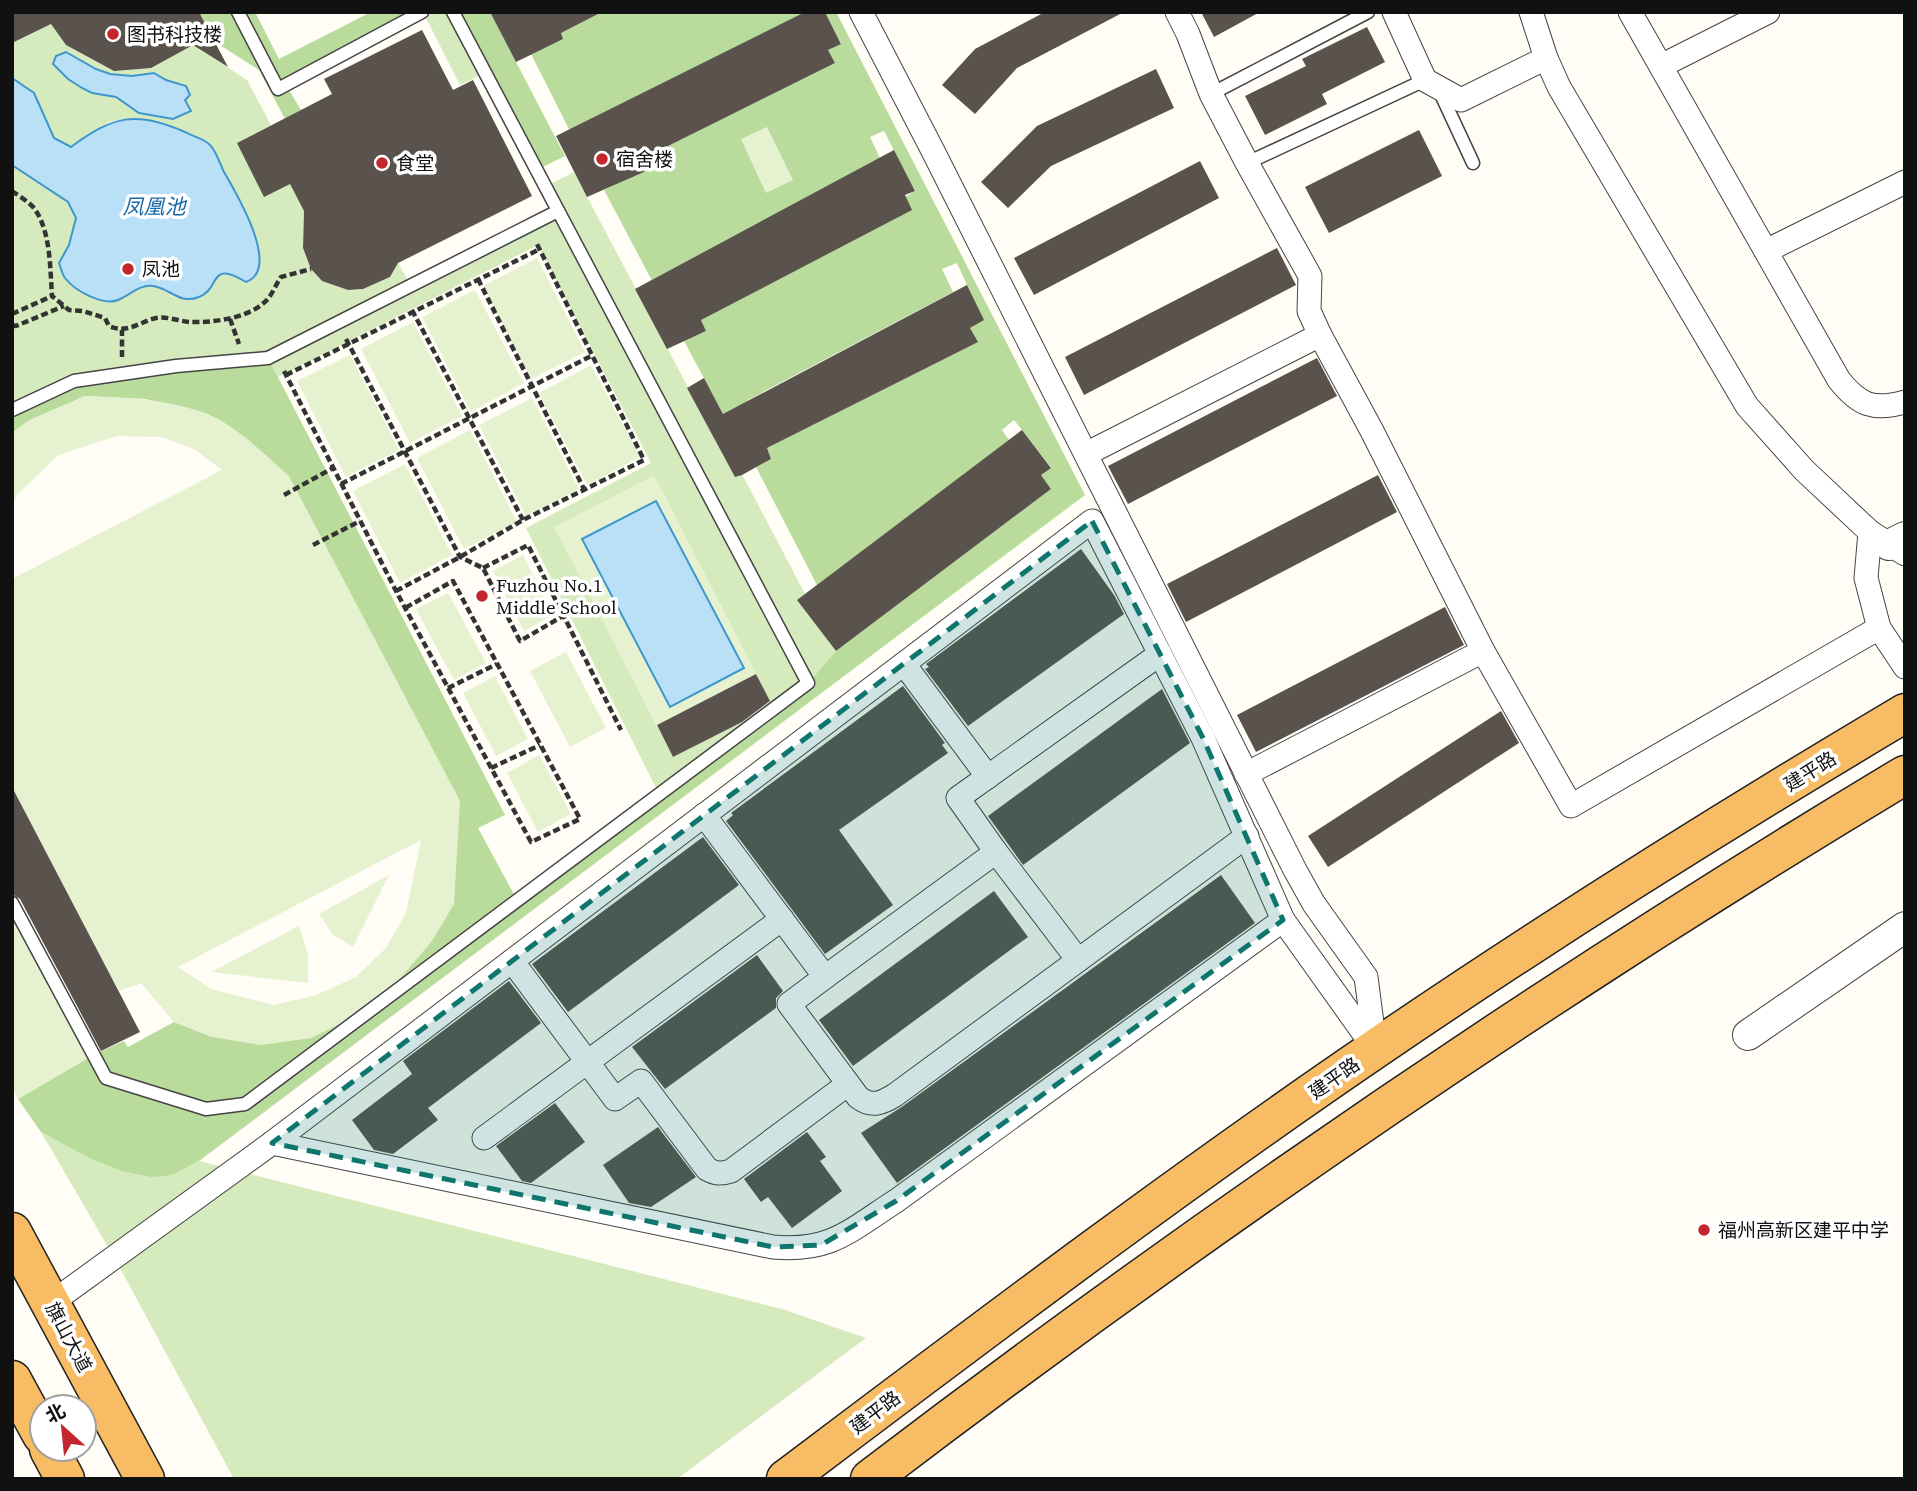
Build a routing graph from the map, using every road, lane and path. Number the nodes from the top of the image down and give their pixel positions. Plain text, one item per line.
1 (238, 12) edge
2 (422, 12) edge
3 (453, 12) edge
4 (861, 12) edge
5 (1177, 12) edge
6 (1368, 12) edge
7 (1394, 12) edge
8 (1531, 12) edge
9 (1630, 12) edge
10 (1768, 12) edge
11 (1546, 58) junction
12 (1661, 66) junction
13 (1431, 83) junction
14 (1211, 94) junction
15 (1247, 163) junction
16 (1473, 163) dead end
17 (1905, 182) edge
18 (12, 191) edge
19 (558, 211) junction
20 (529, 226) junction
21 (540, 249) junction
22 (1766, 251) junction
23 (467, 258) junction
24 (311, 269) dead end
25 (478, 279) junction
26 (401, 291) junction
27 (52, 296) junction
28 (64, 306) junction
29 (413, 312) junction
30 (12, 314) edge
31 (338, 323) junction
32 (12, 325) edge
33 (1320, 335) junction
34 (349, 343) junction
35 (275, 355) junction
36 (593, 355) junction
37 (286, 374) junction
38 (532, 386) junction
39 (1905, 402) edge
40 (12, 410) edge
41 (470, 418) junction
42 (405, 451) junction
43 (1086, 454) junction
44 (333, 468) junction
45 (341, 484) junction
46 (585, 491) junction
47 (284, 495) dead end
48 (523, 520) junction
49 (360, 521) junction
50 (1892, 542) edge
51 (313, 545) dead end
52 (460, 557) junction
53 (484, 568) junction
54 (396, 591) junction
55 (405, 608) junction
56 (564, 617) junction
57 (1879, 628) junction
58 (1483, 651) junction
59 (1160, 654) junction
60 (497, 664) junction
61 (904, 664) junction
62 (1905, 667) edge
63 (448, 688) junction
64 (1905, 713) edge
65 (621, 730) dead end
66 (540, 745) junction
67 (491, 768) junction
68 (1246, 774) junction
69 (1905, 775) edge
70 (988, 777) junction
71 (704, 815) junction
72 (1247, 836) junction
73 (996, 852) junction
74 (12, 903) edge
75 (782, 919) junction
76 (1283, 920) junction
77 (1905, 927) edge
78 (1078, 960) junction
79 (512, 961) junction
80 (825, 977) junction
81 (1748, 1035) dead end
82 (1375, 1049) junction
83 (587, 1062) junction
84 (848, 1084) junction
85 (484, 1138) dead end
86 (272, 1143) junction
87 (12, 1232) edge
88 (51, 1303) junction
89 (12, 1380) edge
90 (28, 1412) edge
91 (56, 1463) edge
92 (65, 1479) edge
93 (145, 1479) edge
94 (786, 1479) edge
95 (870, 1479) edge

1 - 2 lane
3 - 19 lane
4 - 43 street
5 - 14 street
6 - 14 lane
7 - 13 street
8 - 11 street
9 - 12 street
10 - 12 street
11 - 13 street
11 - 50 street
12 - 22 street
13 - 15 lane
13 - 16 lane
14 - 15 street
15 - 33 street
17 - 22 street
18 - 27 path
19 - 20 lane
19 - 74 lane
20 - 21 path
20 - 23 lane
21 - 25 path
21 - 36 path
22 - 39 street
23 - 25 path
23 - 26 lane
24 - 28 path
25 - 29 path
25 - 38 path
26 - 29 path
26 - 31 lane
27 - 28 path
27 - 30 path
28 - 32 path
29 - 34 path
29 - 41 path
31 - 34 path
31 - 35 lane
33 - 43 street
33 - 58 street
34 - 37 path
34 - 42 path
35 - 37 path
35 - 40 lane
36 - 38 path
36 - 46 path
37 - 44 path
38 - 41 path
38 - 46 path
41 - 42 path
41 - 48 path
42 - 45 path
42 - 52 path
43 - 68 street
44 - 45 path
44 - 47 path
45 - 49 path
46 - 48 path
48 - 52 path
49 - 51 path
49 - 54 path
50 - 57 street
52 - 53 path
52 - 54 path
53 - 56 path
53 - 56 path
54 - 55 path
55 - 60 path
55 - 63 path
56 - 65 path
57 - 58 street
57 - 62 street
58 - 68 street
59 - 61 street
59 - 70 street
59 - 72 street
60 - 63 path
60 - 66 path
61 - 70 street
61 - 71 street
63 - 67 path
64 - 82 highway, 建平路
66 - 67 path
66 - 67 path
68 - 82 street
69 - 95 highway
70 - 73 street
71 - 75 street
71 - 79 street
72 - 76 street
72 - 78 street
73 - 78 street
73 - 80 street
75 - 80 street
75 - 83 street
76 - 82 street
76 - 86 street
77 - 81 street
78 - 84 street
79 - 83 street
79 - 86 street
80 - 84 street
82 - 94 highway, 建平路
83 - 84 street
83 - 85 street
86 - 88 street
87 - 88 highway, 旗山大道
88 - 93 highway, 旗山大道
89 - 90 highway
91 - 92 highway

